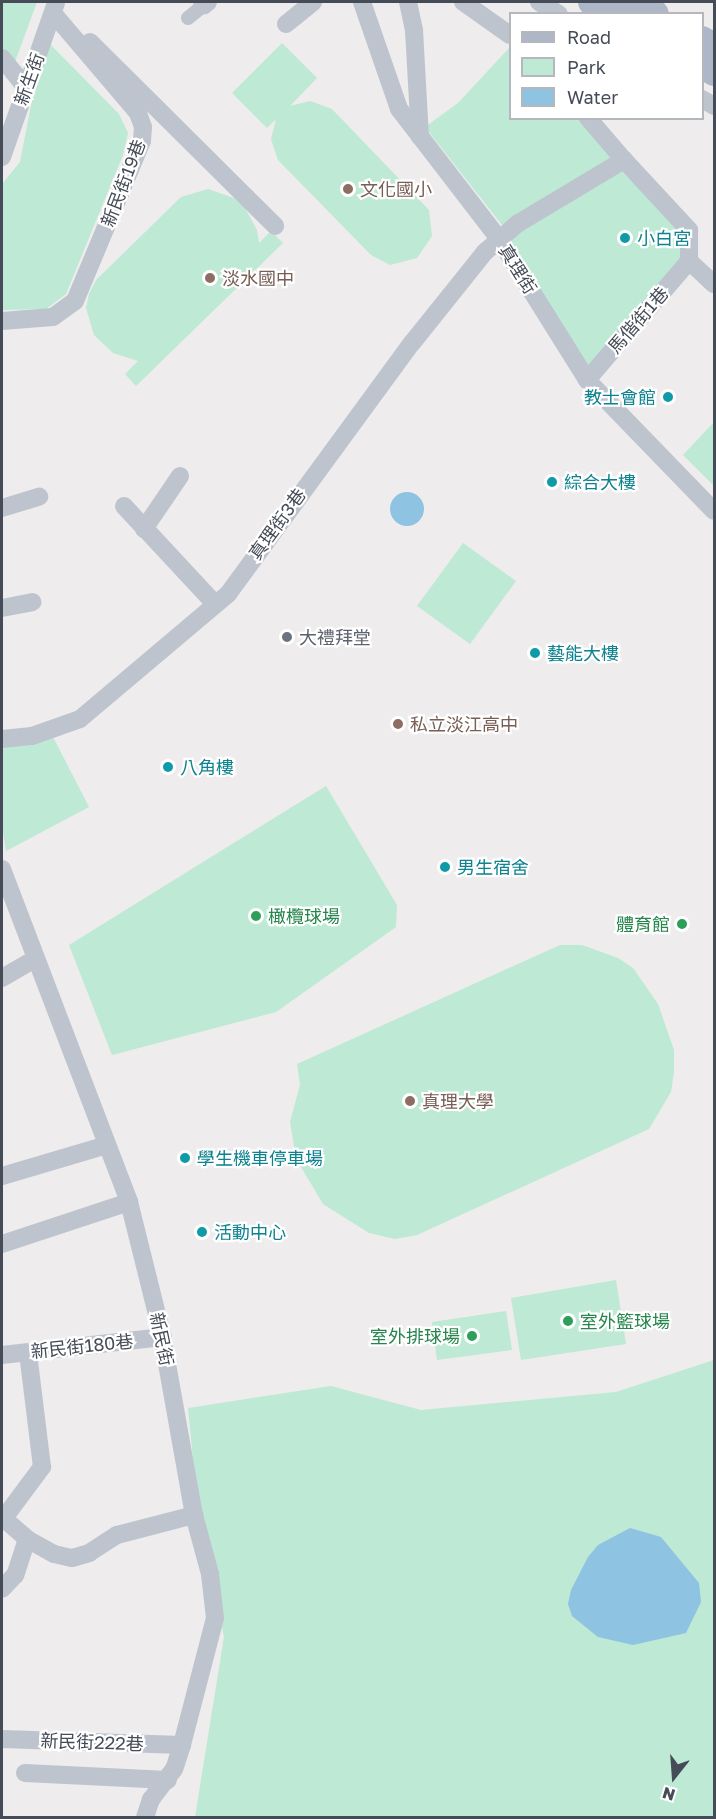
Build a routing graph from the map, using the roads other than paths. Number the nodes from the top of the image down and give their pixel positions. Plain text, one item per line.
1 (313, 2) edge
2 (362, 2) edge
3 (408, 2) edge
4 (463, 2) edge
5 (539, 2) edge
6 (592, 2) edge
7 (634, 2) edge
8 (205, 3) edge
9 (55, 7) edge
10 (556, 12) edge
11 (610, 12) edge
12 (652, 12) edge
13 (188, 18) dead end
14 (286, 24) dead end
15 (509, 34) edge
16 (2, 58) edge
17 (26, 88) junction
18 (590, 120) edge
19 (420, 137) junction
20 (2, 157) edge
21 (624, 160) junction
22 (275, 226) dead end
23 (499, 239) junction
24 (690, 261) junction
25 (714, 284) edge
26 (2, 321) edge
27 (587, 380) junction
28 (180, 476) dead end
29 (39, 497) dead end
30 (124, 506) dead end
31 (2, 508) edge
32 (714, 511) edge
33 (144, 529) junction
34 (32, 602) dead end
35 (215, 604) junction
36 (2, 608) edge
37 (2, 739) edge
38 (2, 869) edge
39 (33, 960) junction
40 (2, 978) edge
41 (107, 1145) junction
42 (2, 1176) edge
43 (129, 1202) junction
44 (2, 1244) edge
45 (163, 1337) junction
46 (28, 1353) junction
47 (2, 1355) edge
48 (194, 1515) junction
49 (3, 1518) edge
50 (27, 1539) junction
51 (2, 1589) edge
52 (2, 1739) edge
53 (182, 1745) junction
54 (25, 1773) dead end
55 (168, 1780) junction
56 (145, 1818) edge

1 - 14 street
2 - 19 street, 真理街
3 - 19 street
4 - 15 street
5 - 10 street
6 - 11 main road
7 - 12 main road
8 - 13 street
9 - 17 street, 新生街
9 - 22 street
9 - 26 street, 新民街19巷
16 - 17 street
17 - 20 street, 新生街
18 - 21 street
19 - 23 street, 真理街
21 - 23 street, 真理街3巷
21 - 24 street
23 - 27 street, 真理街
23 - 35 street, 真理街3巷
24 - 25 street
24 - 27 street, 馬偕街1巷
27 - 32 street, 真理街
28 - 33 street
29 - 31 street
30 - 33 street
33 - 35 street
34 - 36 street
35 - 37 street, 真理街3巷
38 - 39 street, 新民街
39 - 40 street
39 - 41 street, 新民街
41 - 42 street
41 - 43 street, 新民街
43 - 44 street
43 - 45 street, 新民街
45 - 46 street, 新民街180巷
45 - 48 street, 新民街
46 - 47 street, 新民街180巷
46 - 49 street
48 - 50 street
48 - 53 street, 新民街
49 - 50 street
50 - 51 street
52 - 53 street, 新民街222巷
53 - 55 street, 新民街
54 - 55 street
55 - 56 street, 新民街

